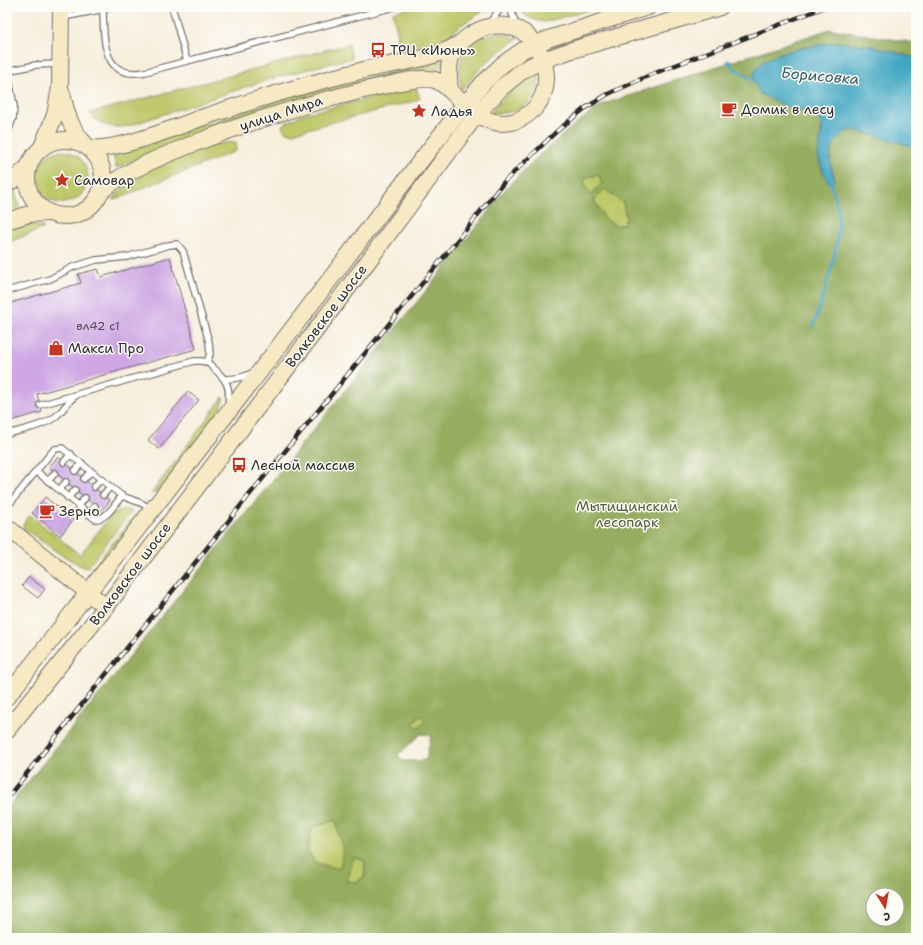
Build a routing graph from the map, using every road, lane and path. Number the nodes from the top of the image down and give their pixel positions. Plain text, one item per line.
1 (115, 7) edge
2 (172, 7) edge
3 (394, 7) edge
4 (502, 7) edge
5 (510, 7) edge
6 (648, 7) edge
7 (720, 7) edge
8 (103, 10) junction
9 (61, 12) edge
10 (485, 27) junction
11 (518, 29) junction
12 (459, 44) junction
13 (535, 44) junction
14 (543, 60) junction
15 (187, 61) junction
16 (61, 64) junction
17 (7, 70) edge
18 (60, 87) junction
19 (450, 90) junction
20 (471, 109) junction
21 (7, 135) edge
22 (88, 146) junction
23 (42, 147) junction
24 (28, 167) junction
25 (7, 183) edge
26 (101, 191) junction
27 (48, 213) junction
28 (7, 221) edge
29 (7, 291) edge
30 (207, 362) junction
31 (268, 362) junction
32 (225, 379) junction
33 (78, 394) junction
34 (40, 404) dead end
35 (226, 414) junction
36 (7, 434) edge
37 (71, 454) junction
38 (64, 462) dead end
39 (82, 463) junction
40 (36, 471) junction
41 (75, 471) dead end
42 (91, 471) junction
43 (55, 473) dead end
44 (84, 479) dead end
45 (101, 479) junction
46 (48, 481) junction
47 (66, 482) dead end
48 (94, 487) dead end
49 (110, 487) junction
50 (59, 490) junction
51 (75, 490) dead end
52 (104, 495) dead end
53 (122, 496) junction
54 (68, 498) junction
55 (85, 498) dead end
56 (78, 506) junction
57 (94, 506) dead end
58 (7, 507) edge
59 (152, 510) junction
60 (88, 514) junction
61 (7, 527) edge
62 (88, 592) junction
63 (106, 607) junction
64 (7, 697) edge
65 (7, 730) edge

1 - 8 lane
2 - 15 lane
3 - 15 lane
4 - 10 lane
5 - 11 lane
6 - 13 main road, Волковское шоссе
7 - 14 main road, Волковское шоссе
8 - 9 lane
8 - 15 lane
9 - 16 main road
10 - 11 main road
10 - 12 main road
11 - 13 main road
12 - 19 main road
12 - 22 main road, улица Мира
13 - 14 main road, улица Мира
13 - 20 main road, Волковское шоссе
14 - 20 main road, Волковское шоссе
14 - 20 main road, улица Мира
16 - 17 lane
16 - 18 main road
17 - 21 lane
18 - 22 main road
18 - 23 main road
19 - 20 main road, улица Мира
19 - 26 main road, улица Мира
20 - 31 main road, Волковское шоссе
20 - 63 main road, Волковское шоссе
22 - 23 main road
22 - 26 main road
23 - 24 main road
24 - 25 main road
24 - 27 main road
26 - 27 main road
27 - 28 main road
29 - 30 lane
30 - 32 lane
30 - 33 lane
31 - 32 lane
31 - 35 main road, Волковское шоссе
32 - 35 lane
33 - 34 lane
33 - 36 lane
35 - 59 main road, Волковское шоссе
37 - 38 lane
37 - 39 lane
37 - 40 lane
39 - 41 lane
39 - 42 lane
40 - 46 lane
40 - 58 lane
42 - 44 lane
42 - 45 lane
43 - 46 lane
45 - 48 lane
45 - 49 lane
46 - 50 lane
47 - 50 lane
49 - 52 lane
49 - 53 lane
50 - 54 lane
51 - 54 lane
53 - 59 lane
53 - 60 lane
54 - 56 lane
55 - 56 lane
56 - 60 lane
57 - 60 lane
59 - 62 main road, Волковское шоссе
61 - 62 main road
62 - 63 main road
62 - 64 main road, Волковское шоссе
63 - 65 main road, Волковское шоссе

